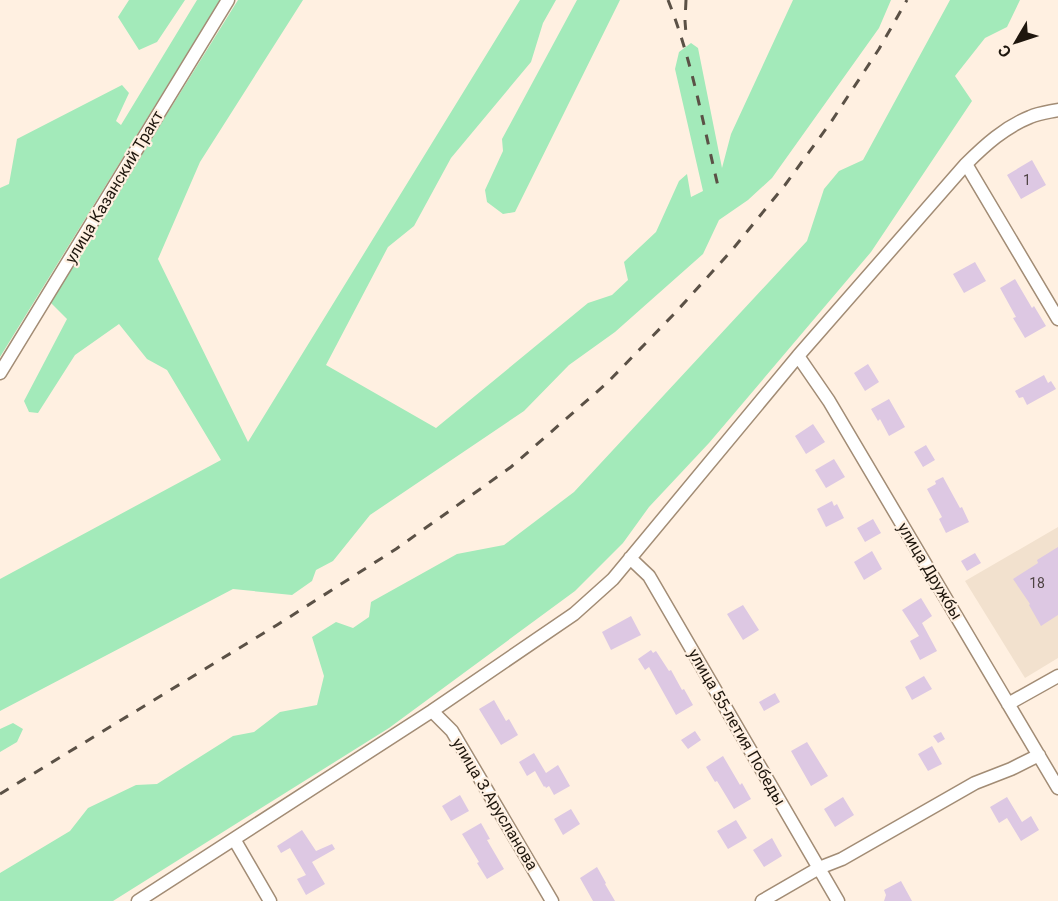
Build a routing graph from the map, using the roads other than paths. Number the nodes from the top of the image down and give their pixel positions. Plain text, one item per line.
1 (228, 0) edge
2 (1058, 110) edge
3 (966, 164) junction
4 (1058, 319) edge
5 (798, 356) junction
6 (0, 373) edge
7 (630, 558) junction
8 (1058, 676) edge
9 (1008, 704) junction
10 (432, 711) junction
11 (1038, 755) junction
12 (1058, 788) edge
13 (234, 839) junction
14 (819, 868) junction
15 (138, 901) edge
16 (270, 901) edge
17 (552, 901) edge
18 (762, 901) edge
19 (838, 901) edge

1 - 6 street, улица Казанский Тракт
2 - 3 street
3 - 4 street
3 - 5 street
5 - 7 street
5 - 9 street, улица Дружбы
7 - 10 street
7 - 14 street, улица 55-летия Победы
8 - 9 street
9 - 11 street, улица Дружбы
10 - 13 street
10 - 17 street, улица З.Арусланова
11 - 12 street, улица Дружбы
11 - 14 street
13 - 15 street
13 - 16 street
14 - 18 street
14 - 19 street, улица 55-летия Победы

